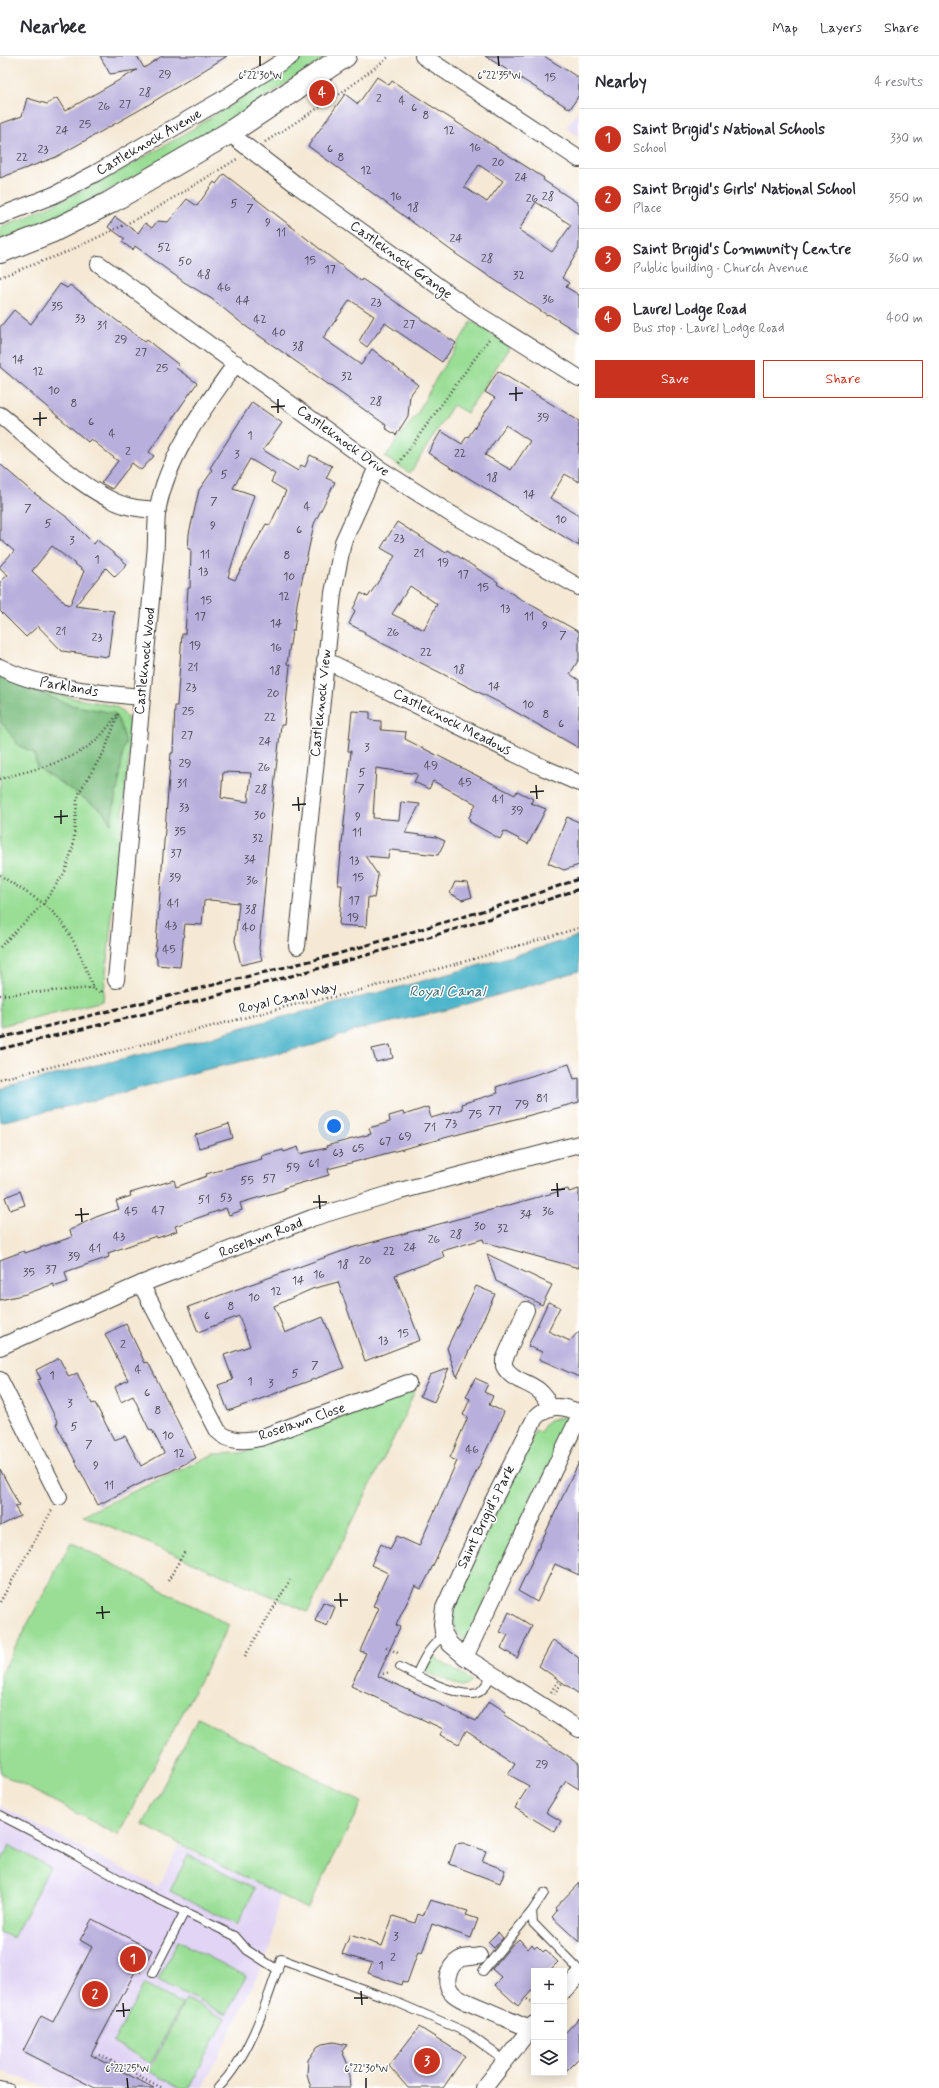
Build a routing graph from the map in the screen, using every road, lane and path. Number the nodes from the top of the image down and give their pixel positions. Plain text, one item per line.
1 (291, 56) edge
2 (345, 56) edge
3 (390, 56) edge
4 (423, 56) edge
5 (229, 133) junction
6 (261, 144) dead end
7 (242, 156) dead end
8 (578, 157) edge
9 (0, 216) edge
10 (0, 252) edge
11 (99, 264) dead end
12 (0, 277) edge
13 (498, 327) junction
14 (236, 363) junction
15 (579, 378) edge
16 (0, 414) edge
17 (384, 471) junction
18 (158, 510) junction
19 (579, 587) edge
20 (325, 660) junction
21 (0, 667) edge
22 (123, 695) junction
23 (141, 697) junction
24 (119, 712) junction
25 (0, 779) edge
26 (579, 783) edge
27 (0, 876) edge
28 (43, 904) junction
29 (579, 928) edge
30 (296, 946) dead end
31 (0, 947) edge
32 (116, 980) joint
33 (93, 988) junction
34 (0, 996) edge
35 (0, 1079) edge
36 (579, 1144) edge
37 (141, 1284) junction
38 (526, 1310) dead end
39 (0, 1347) edge
40 (0, 1380) edge
41 (408, 1383) dead end
42 (549, 1407) junction
43 (579, 1412) edge
44 (579, 1416) edge
45 (59, 1497) joint
46 (185, 1551) dead end
47 (290, 1580) dead end
48 (168, 1581) dead end
49 (0, 1602) edge
50 (445, 1636) junction
51 (386, 1647) dead end
52 (245, 1656) dead end
53 (405, 1656) dead end
54 (465, 1657) junction
55 (400, 1667) dead end
56 (492, 1674) junction
57 (416, 1675) junction
58 (558, 1681) dead end
59 (562, 1683) dead end
60 (579, 1729) edge
61 (0, 1815) edge
62 (544, 1893) dead end
63 (185, 1911) junction
64 (532, 1911) junction
65 (481, 1964) joint
66 (278, 1970) junction
67 (579, 1970) edge
68 (153, 1973) dead end
69 (579, 1975) edge
70 (567, 1988) edge
71 (527, 1999) dead end
72 (532, 2004) edge
73 (531, 2026) edge
74 (531, 2027) edge
75 (100, 2055) dead end
76 (504, 2060) junction
77 (0, 2086) edge
78 (9, 2088) edge
79 (162, 2088) edge
80 (218, 2088) edge
81 (484, 2088) edge

1 - 9 street, Castleknock Avenue
2 - 5 street
3 - 6 path
4 - 8 street
5 - 10 street
5 - 13 street, Castleknock Grange
7 - 12 path
11 - 14 street, Castleknock Drive
13 - 15 street, Castleknock Grange
13 - 17 path
14 - 17 street, Castleknock Drive
14 - 18 street, Castleknock Wood
16 - 18 street
17 - 19 street, Castleknock Drive
17 - 20 street, Castleknock View
18 - 23 street, Castleknock Wood
20 - 26 street, Castleknock Meadows
20 - 30 street, Castleknock View
21 - 22 street, Parklands
22 - 23 street, Parklands
22 - 24 path
23 - 32 street, Castleknock Wood
24 - 25 path
24 - 28 path
27 - 28 path
28 - 31 path
28 - 33 path
29 - 35 path, Royal Canal Way
32 - 33 path
33 - 34 path
36 - 37 street, Roselawn Road
37 - 39 street, Roselawn Road
37 - 41 street, Roselawn Close
38 - 42 street
40 - 45 street
42 - 43 street
42 - 50 street, Saint Brigid's Park
44 - 54 street
45 - 49 path
46 - 48 path
47 - 52 path
50 - 54 street
50 - 57 lane
51 - 53 path
54 - 56 street
55 - 57 lane
56 - 57 lane
56 - 60 street
58 - 59 path
61 - 63 lane
62 - 64 lane
63 - 66 lane
63 - 68 lane
64 - 65 lane
64 - 67 lane
65 - 73 street
66 - 76 lane
66 - 80 lane
69 - 70 street
71 - 72 path
74 - 76 street
75 - 79 path
76 - 81 street
77 - 78 lane

